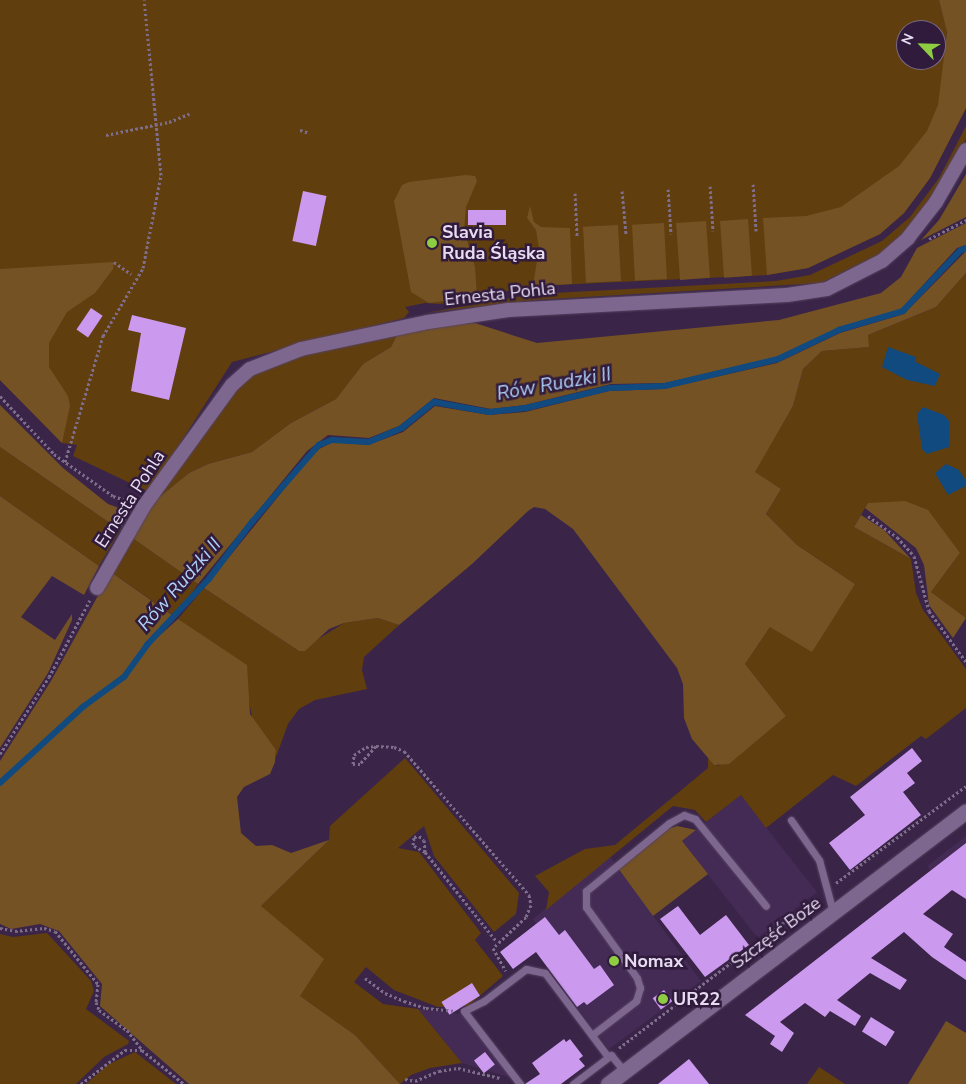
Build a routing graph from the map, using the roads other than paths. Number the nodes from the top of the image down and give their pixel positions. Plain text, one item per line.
1 (966, 150) edge
2 (97, 588) road end
3 (966, 811) edge
4 (791, 820) dead end
5 (766, 906) dead end
6 (834, 912) junction
7 (592, 1035) junction
8 (610, 1056) junction
9 (625, 1072) junction
10 (519, 1083) edge
11 (573, 1084) edge
12 (608, 1084) edge

1 - 2 street, Ernesta Pohla
3 - 6 street, Szczęść Boże
4 - 6 lane
5 - 7 lane
6 - 9 street, Szczęść Boże
7 - 8 lane
7 - 10 lane
8 - 9 lane
8 - 11 lane
9 - 12 street, Szczęść Boże

